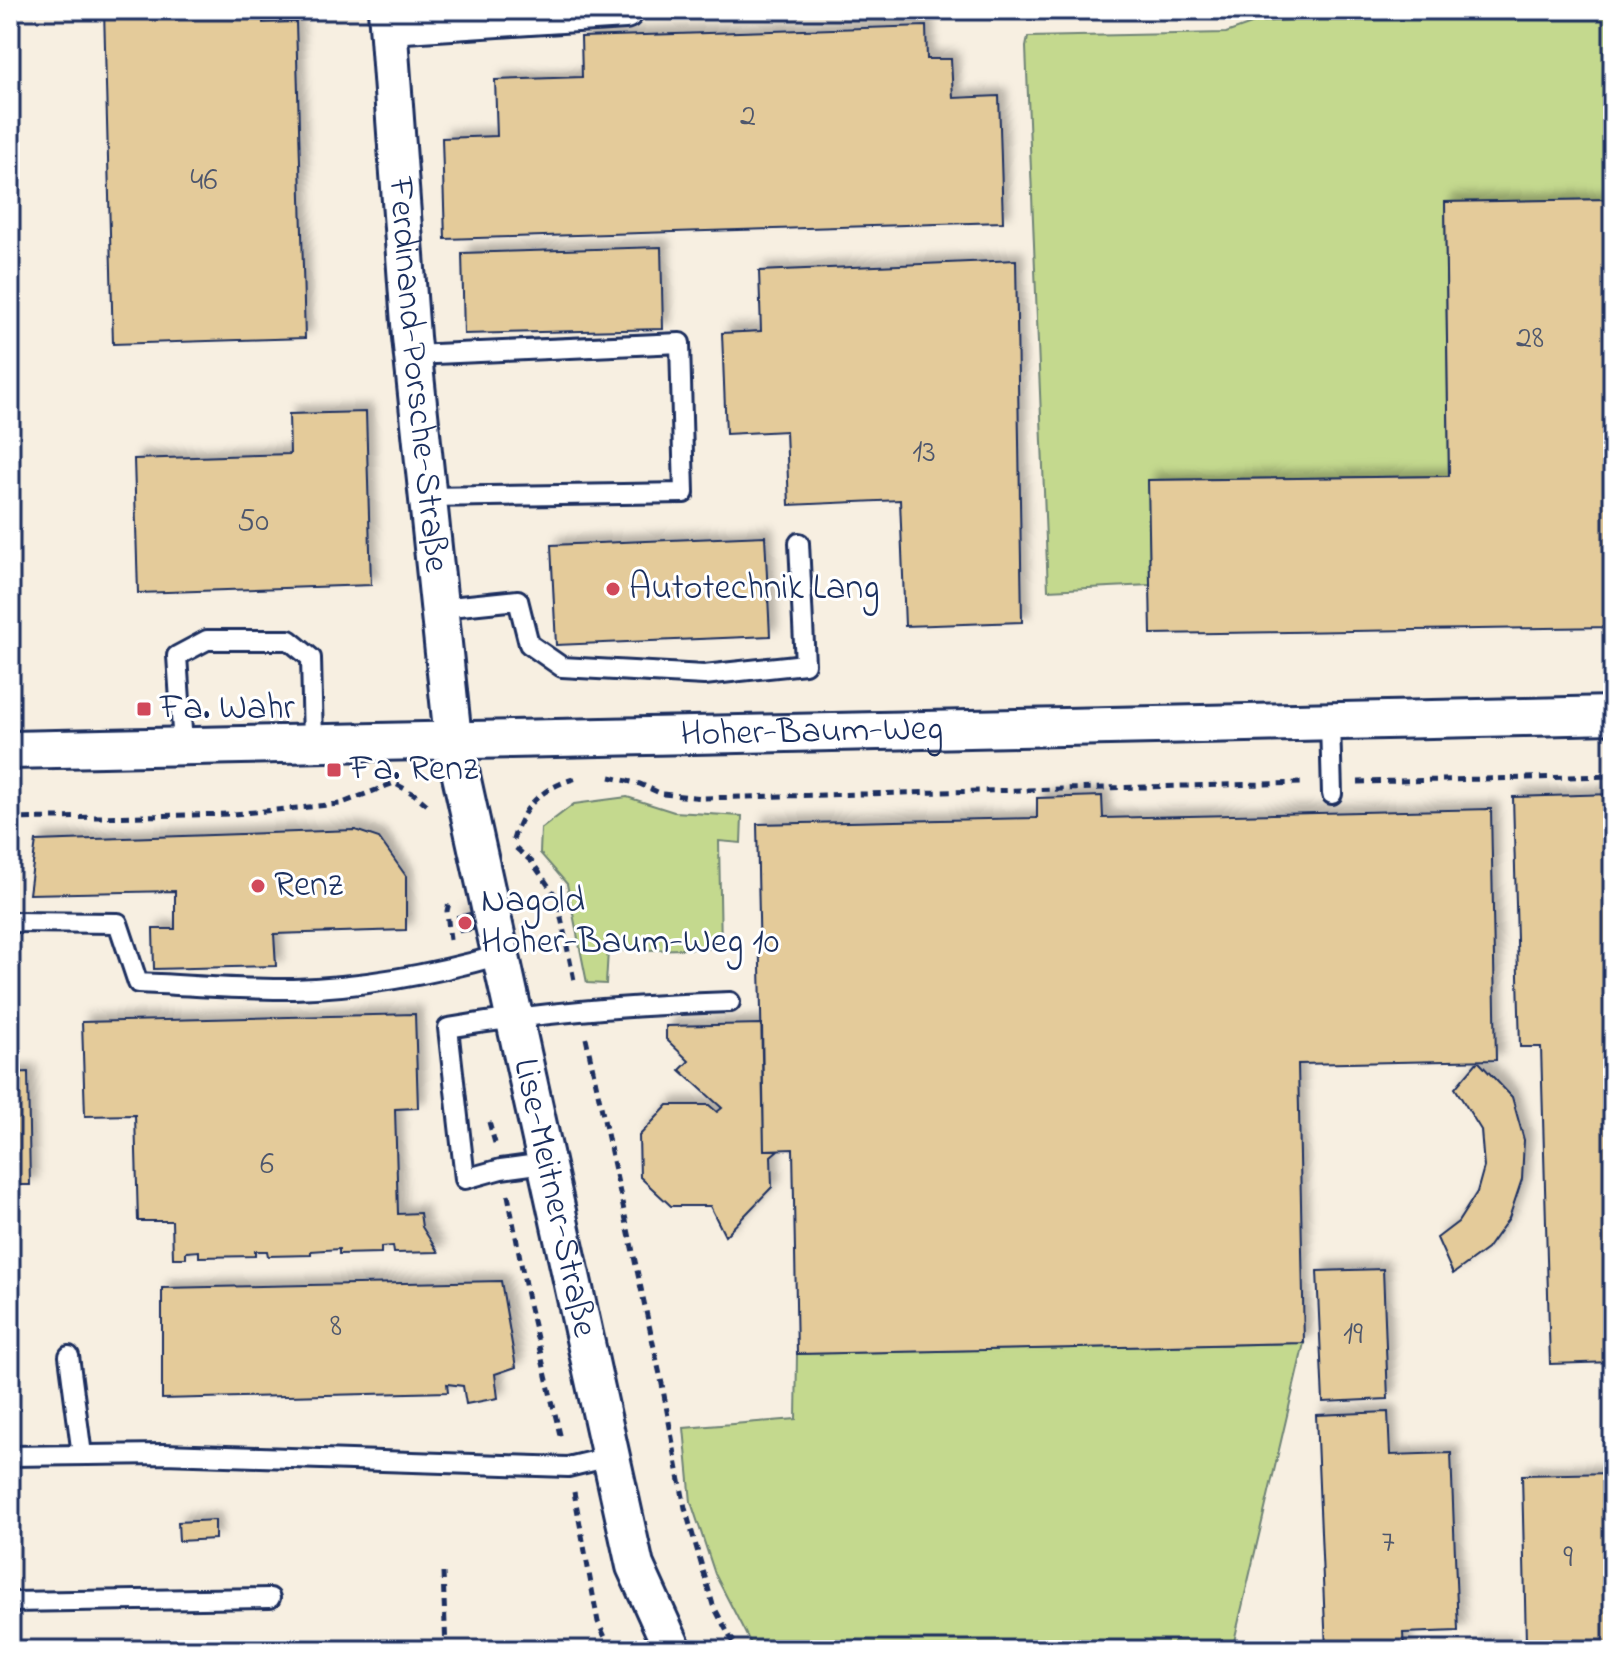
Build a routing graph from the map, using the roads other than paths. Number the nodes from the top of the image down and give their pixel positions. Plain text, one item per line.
1 (625, 10) edge
2 (388, 18) edge
3 (413, 355) junction
4 (428, 497) junction
5 (799, 543) dead end
6 (440, 608) junction
7 (1613, 715) edge
8 (1330, 722) junction
9 (453, 739) junction
10 (313, 742) junction
11 (183, 745) junction
12 (10, 750) edge
13 (1332, 788) road end
14 (10, 922) edge
15 (500, 955) junction
16 (730, 1002) dead end
17 (513, 1016) junction
18 (545, 1163) junction
19 (69, 1356) dead end
20 (82, 1455) junction
21 (10, 1456) edge
22 (610, 1457) junction
23 (270, 1598) dead end
24 (10, 1602) edge
25 (673, 1650) edge

1 - 2 street
2 - 3 street, Ferdinand-Porsche-Straße
3 - 4 street, Ferdinand-Porsche-Straße
3 - 4 lane
4 - 6 street, Ferdinand-Porsche-Straße
5 - 6 lane
6 - 9 street, Ferdinand-Porsche-Straße
7 - 8 street, Hoher-Baum-Weg
8 - 9 street, Hoher-Baum-Weg
8 - 13 lane
9 - 10 street, Hoher-Baum-Weg
9 - 15 street, Lise-Meitner-Straße
10 - 11 street, Hoher-Baum-Weg
10 - 11 lane
11 - 12 street, Hoher-Baum-Weg
14 - 15 lane
15 - 17 street, Lise-Meitner-Straße
16 - 17 lane
17 - 18 street, Lise-Meitner-Straße
17 - 18 lane
18 - 22 street, Lise-Meitner-Straße
19 - 20 lane
20 - 21 lane
20 - 22 lane
22 - 25 street, Lise-Meitner-Straße
23 - 24 lane

